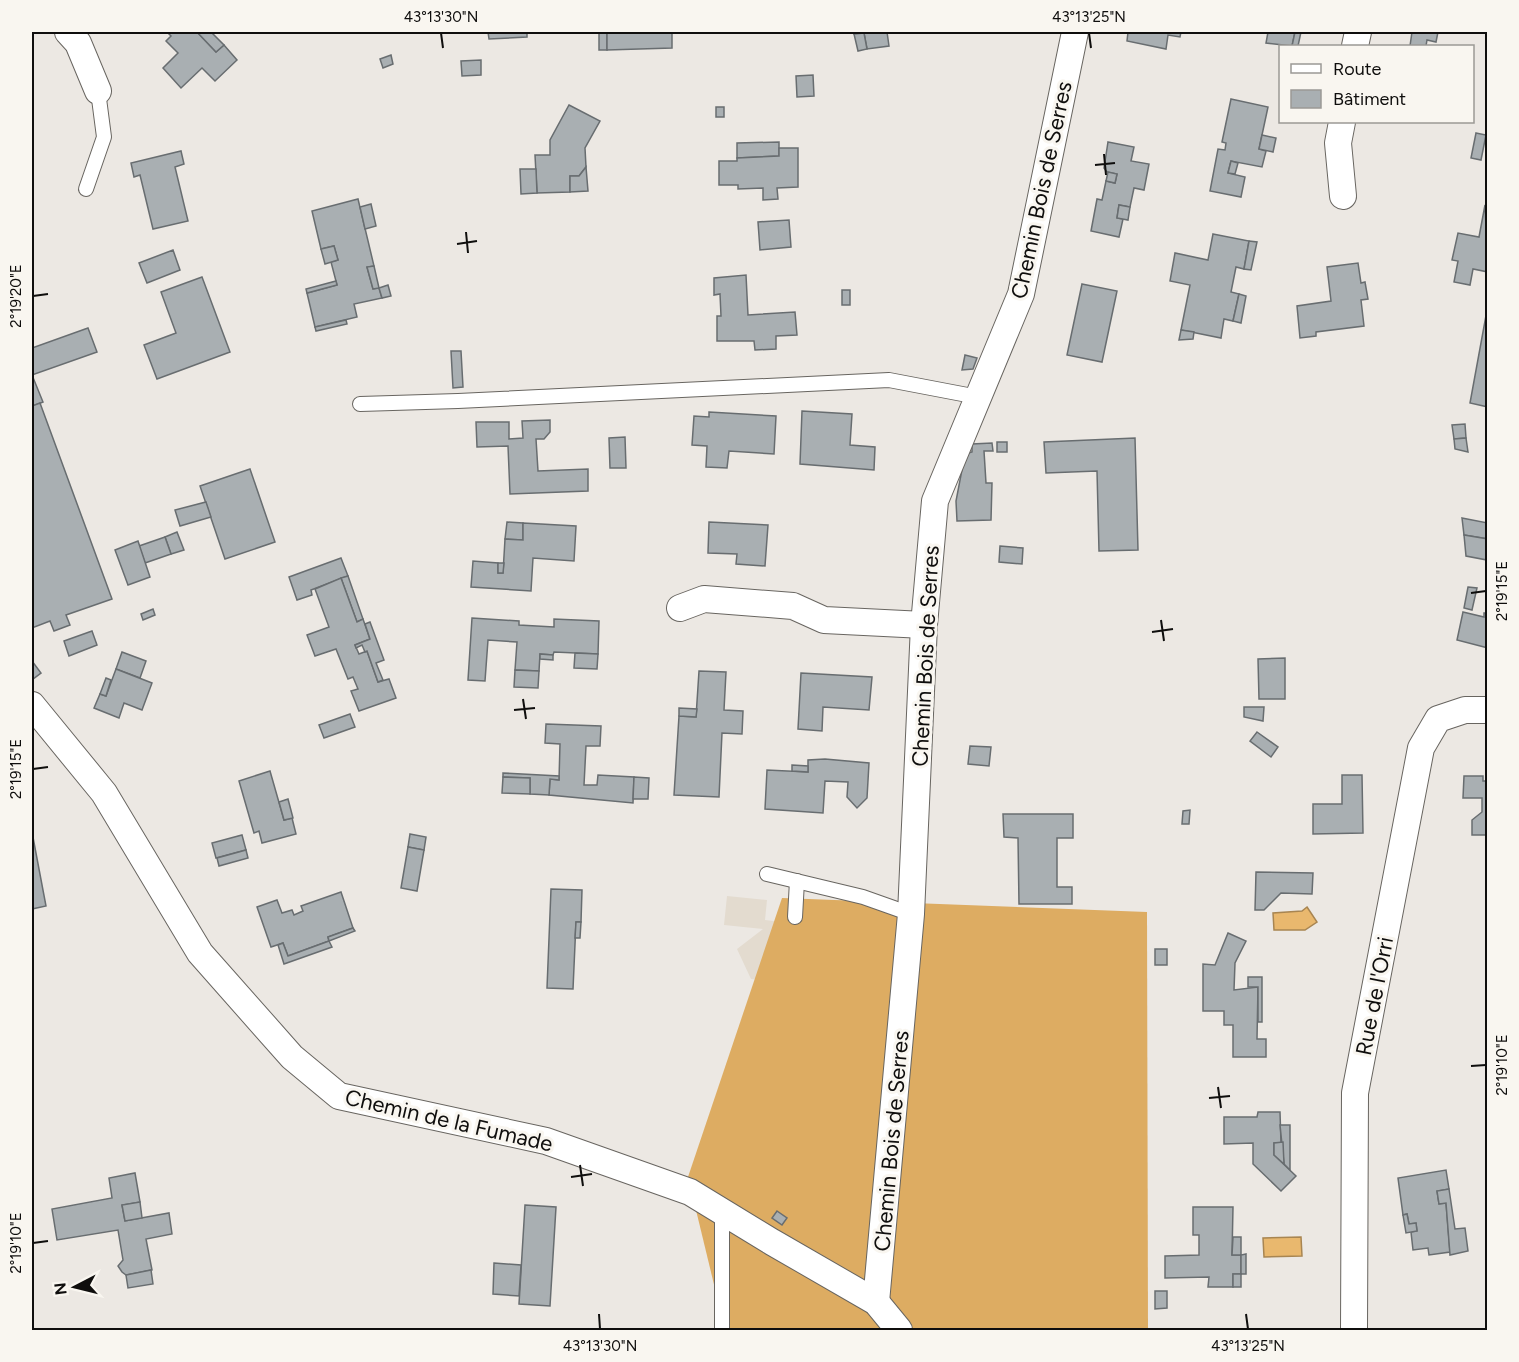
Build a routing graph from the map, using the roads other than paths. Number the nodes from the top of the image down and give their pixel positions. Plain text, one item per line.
1 (68, 32) edge
2 (1075, 32) edge
3 (98, 91) joint
4 (1342, 123) edge
5 (86, 189) dead end
6 (1343, 196) dead end
7 (978, 397) junction
8 (360, 404) dead end
9 (680, 608) dead end
10 (924, 625) junction
11 (32, 705) edge
12 (1488, 710) edge
13 (767, 874) dead end
14 (797, 881) junction
15 (911, 914) junction
16 (795, 917) dead end
17 (722, 1211) junction
18 (876, 1302) junction
19 (722, 1330) edge
20 (899, 1330) edge
21 (1354, 1330) edge

1 - 3 street
2 - 7 street, Chemin Bois de Serres
3 - 5 lane
4 - 6 street
7 - 8 lane
7 - 10 street, Chemin Bois de Serres
9 - 10 street
10 - 15 street, Chemin Bois de Serres
11 - 17 street, Chemin de la Fumade
12 - 21 street, Rue de l'Orri
13 - 14 lane
14 - 15 lane
14 - 16 lane
15 - 18 street, Chemin Bois de Serres
17 - 18 street, Chemin de la Fumade
17 - 19 lane
18 - 20 street

